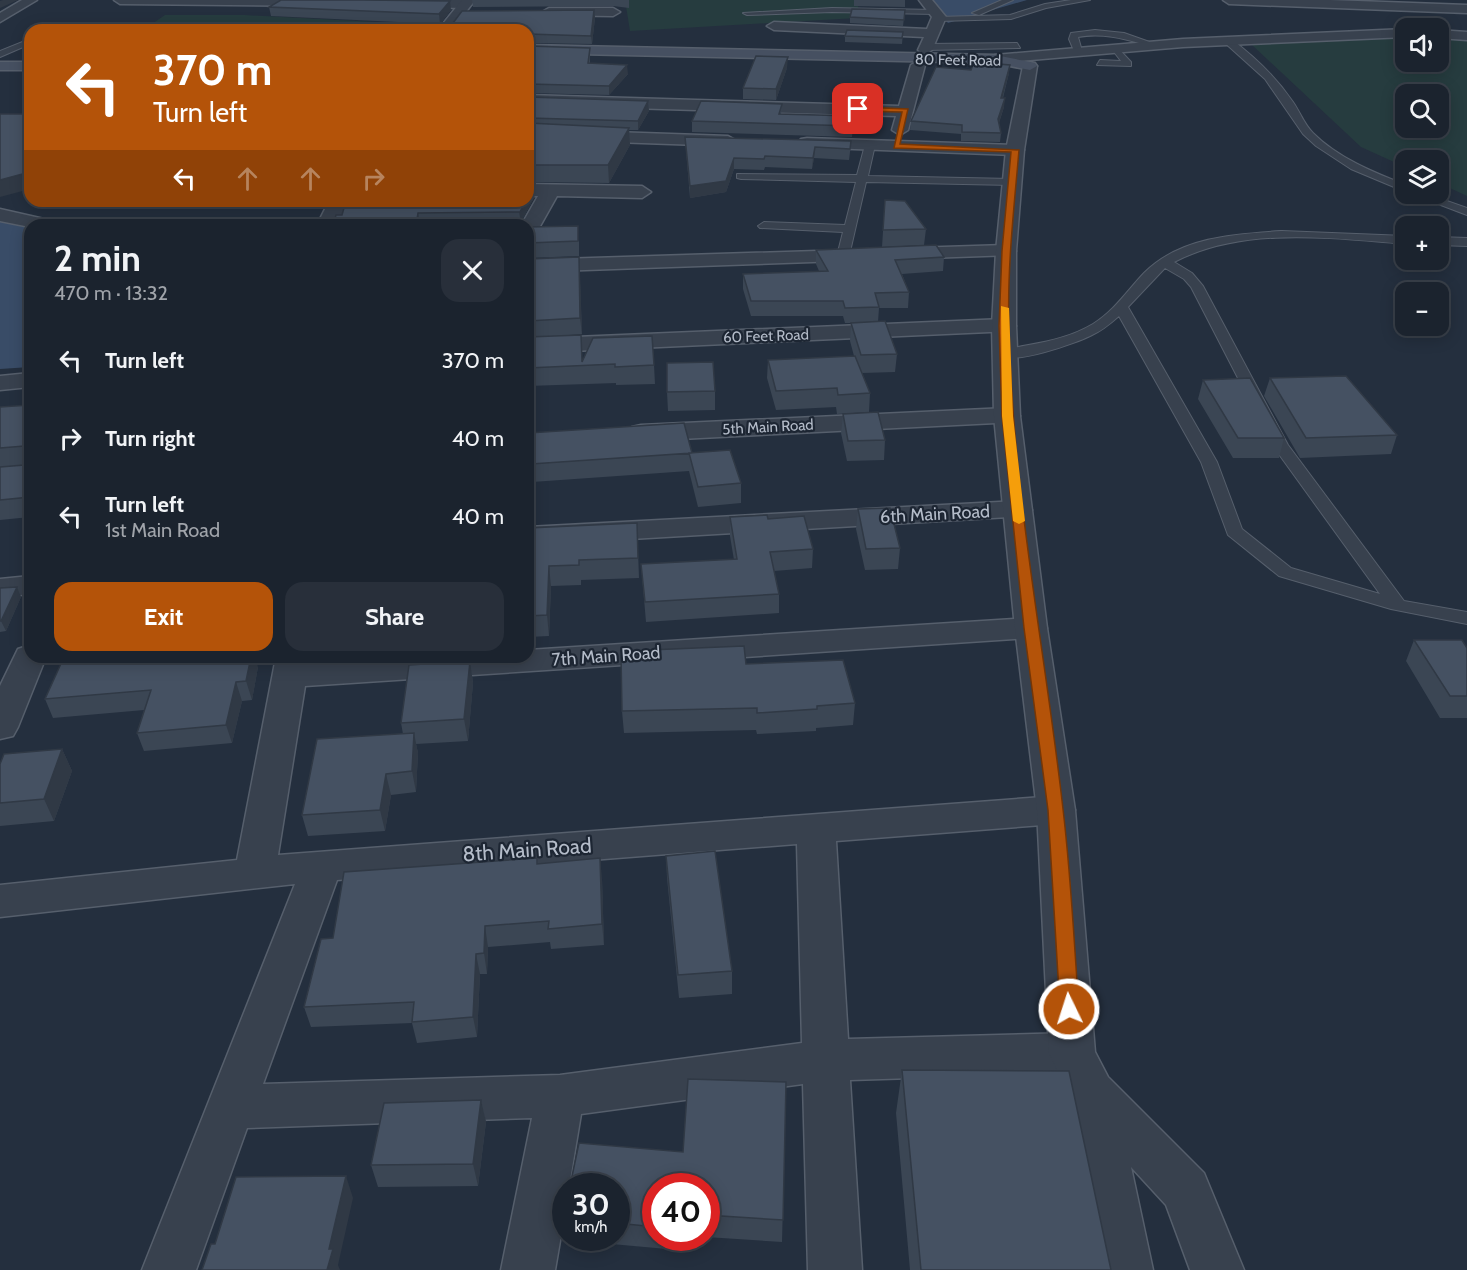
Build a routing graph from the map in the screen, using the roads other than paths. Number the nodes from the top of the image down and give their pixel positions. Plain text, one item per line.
1 (31, 0) edge
2 (120, 0) edge
3 (925, 0) edge
4 (1009, 0) edge
5 (1086, 0) edge
6 (1229, 0) edge
7 (391, 2) edge
8 (1398, 3) edge
9 (464, 6) edge
10 (1467, 9) edge
11 (530, 12) edge
12 (613, 12) dead end
13 (319, 13) edge
14 (482, 13) edge
15 (747, 13) dead end
16 (937, 16) junction
17 (0, 18) edge
18 (449, 24) edge
19 (774, 26) dead end
20 (933, 33) junction
21 (1395, 33) edge
22 (1449, 35) edge
23 (1467, 36) edge
24 (1228, 41) junction
25 (24, 44) edge
26 (1154, 45) junction
27 (1017, 46) dead end
28 (1116, 48) junction
29 (534, 49) edge
30 (1078, 51) junction
31 (0, 54) edge
32 (534, 56) edge
33 (921, 57) junction
34 (995, 59) junction
35 (0, 61) edge
36 (24, 61) edge
37 (1100, 63) dead end
38 (0, 66) edge
39 (24, 66) edge
40 (1030, 66) junction
41 (534, 100) edge
42 (905, 111) junction
43 (534, 134) edge
44 (740, 141) edge
45 (787, 142) edge
46 (870, 145) junction
47 (896, 146) junction
48 (1015, 150) junction
49 (741, 176) dead end
50 (862, 179) junction
51 (1012, 182) junction
52 (1395, 185) edge
53 (534, 190) edge
54 (551, 190) junction
55 (642, 192) dead end
56 (1445, 204) edge
57 (1467, 212) edge
58 (0, 215) edge
59 (24, 220) edge
60 (534, 220) edge
61 (764, 226) dead end
62 (849, 229) junction
63 (1395, 239) edge
64 (1449, 242) edge
65 (1467, 242) edge
66 (1006, 251) junction
67 (843, 256) junction
68 (1165, 262) junction
69 (534, 266) edge
70 (1120, 305) junction
71 (1004, 340) junction
72 (534, 346) edge
73 (24, 381) edge
74 (0, 383) edge
75 (1007, 416) junction
76 (622, 434) edge
77 (1018, 510) junction
78 (534, 536) edge
79 (24, 586) edge
80 (0, 588) edge
81 (1398, 605) junction
82 (1467, 618) edge
83 (1031, 628) junction
84 (534, 654) edge
85 (27, 663) edge
86 (368, 663) edge
87 (292, 667) edge
88 (4, 709) edge
89 (1056, 810) junction
90 (816, 828) junction
91 (322, 866) junction
92 (255, 872) junction
93 (0, 901) edge
94 (827, 1060) junction
95 (1082, 1072) junction
96 (560, 1096) junction
97 (232, 1107) junction
98 (169, 1270) edge
99 (528, 1270) edge
100 (836, 1270) edge
101 (1126, 1270) edge
102 (1217, 1270) edge

1 - 17 street
2 - 13 street
3 - 16 street
4 - 16 lane
5 - 16 lane
6 - 8 street
7 - 9 street
8 - 10 street
9 - 14 street
9 - 18 street
11 - 12 street
15 - 16 lane
16 - 20 street
19 - 20 street
20 - 33 street
21 - 24 street
22 - 23 street
24 - 26 street
24 - 52 lane
25 - 31 lane
26 - 28 street
26 - 30 lane
27 - 33 lane
28 - 30 street
28 - 37 lane
29 - 33 main road, 80 Feet Road
30 - 34 street
32 - 33 main road, 80 Feet Road
33 - 34 main road, 80 Feet Road
33 - 40 main road, 80 Feet Road
33 - 42 street
34 - 40 main road, 80 Feet Road
35 - 36 main road
38 - 39 main road
40 - 48 street
41 - 42 street
42 - 47 street
43 - 44 street
45 - 46 street
46 - 47 street
46 - 50 lane
47 - 48 street
48 - 51 street
49 - 50 lane
50 - 51 lane
50 - 62 lane
51 - 66 street
53 - 54 street
54 - 55 street
54 - 60 street
56 - 57 lane
58 - 59 street
61 - 62 lane
62 - 67 lane
63 - 68 lane
64 - 65 lane
66 - 67 street
66 - 71 street
67 - 69 street
68 - 70 lane
68 - 81 lane
70 - 71 lane
70 - 81 lane
71 - 72 street, 60 Feet Road
71 - 75 street
73 - 74 street
75 - 76 street, 5th Main Road
75 - 77 street
77 - 78 street, 6th Main Road
77 - 83 street
79 - 80 street
81 - 82 lane
83 - 84 street, 7th Main Road
83 - 89 street
85 - 88 street
86 - 87 street, 7th Main Road
87 - 92 street
89 - 90 street, 8th Main Road
89 - 95 street
90 - 91 street, 8th Main Road
90 - 94 street
91 - 92 street, 8th Main Road
91 - 97 street
92 - 93 street, 8th Main Road
94 - 95 street
94 - 96 street
94 - 100 street
95 - 101 street
95 - 102 street
96 - 97 street
96 - 99 street
97 - 98 street

